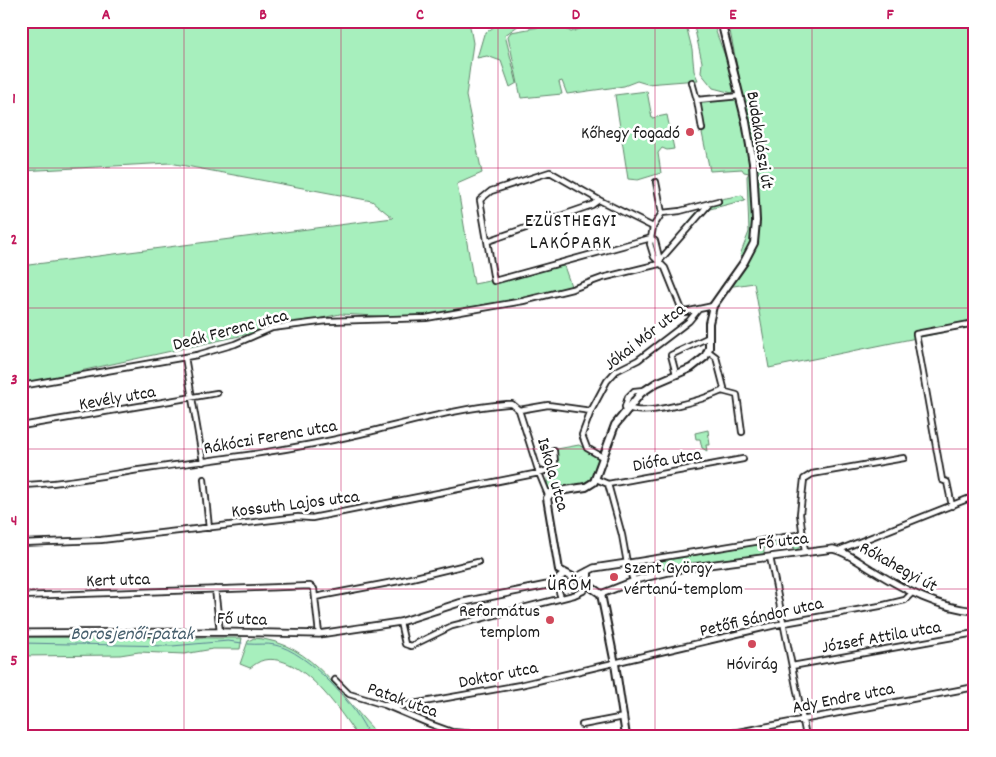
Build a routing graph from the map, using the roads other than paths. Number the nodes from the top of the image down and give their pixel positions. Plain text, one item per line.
1 (721, 21) edge
2 (972, 21) edge
3 (975, 30) edge
4 (692, 82) dead end
5 (740, 96) junction
6 (697, 100) junction
7 (702, 129) dead end
8 (656, 182) dead end
9 (599, 200) junction
10 (718, 201) dead end
11 (710, 202) junction
12 (662, 213) junction
13 (653, 227) junction
14 (651, 238) junction
15 (488, 241) junction
16 (660, 261) junction
17 (712, 306) junction
18 (699, 309) junction
19 (975, 323) edge
20 (709, 337) junction
21 (708, 351) junction
22 (185, 357) junction
23 (676, 374) junction
24 (21, 386) edge
25 (722, 391) junction
26 (218, 393) dead end
27 (192, 397) junction
28 (628, 409) junction
29 (519, 410) junction
30 (591, 411) junction
31 (21, 426) edge
32 (742, 432) dead end
33 (554, 451) dead end
34 (604, 458) junction
35 (904, 458) dead end
36 (743, 459) dead end
37 (203, 462) junction
38 (538, 473) junction
39 (204, 479) dead end
40 (596, 479) junction
41 (608, 484) junction
42 (21, 485) edge
43 (548, 495) junction
44 (975, 496) edge
45 (952, 506) junction
46 (209, 528) junction
47 (803, 534) junction
48 (21, 543) edge
49 (839, 550) junction
50 (805, 552) junction
51 (770, 557) junction
52 (478, 562) dead end
53 (627, 563) junction
54 (588, 572) junction
55 (564, 574) junction
56 (575, 578) junction
57 (634, 581) junction
58 (556, 582) junction
59 (588, 585) junction
60 (215, 588) junction
61 (601, 594) junction
62 (911, 594) junction
63 (21, 596) edge
64 (315, 597) junction
65 (561, 598) junction
66 (975, 611) edge
67 (400, 622) junction
68 (784, 623) junction
69 (21, 632) edge
70 (220, 632) junction
71 (975, 633) edge
72 (319, 634) junction
73 (615, 664) junction
74 (792, 666) junction
75 (335, 680) dead end
76 (975, 686) edge
77 (386, 705) junction
78 (624, 717) junction
79 (803, 719) junction
80 (582, 725) dead end
81 (497, 736) edge
82 (626, 736) edge
83 (717, 736) edge
84 (806, 736) edge

1 - 5 main road, Budakalászi út
2 - 3 street
4 - 6 street
5 - 6 street
5 - 17 main road, Budakalászi út
6 - 7 street
8 - 12 street
9 - 13 street
9 - 15 street
9 - 15 street
10 - 11 street
11 - 12 street
11 - 16 street
12 - 13 street
13 - 14 street
14 - 15 street
14 - 16 street
16 - 18 street
16 - 22 street, Deák Ferenc utca
17 - 18 street
17 - 20 main road
18 - 30 street, Jókai Mór utca
19 - 45 street
20 - 21 main road
20 - 23 street
21 - 23 main road
21 - 25 street
22 - 24 street, Deák Ferenc utca
22 - 27 street
23 - 28 main road
25 - 28 street
25 - 32 street
26 - 27 street, Kevély utca
27 - 31 street, Kevély utca
27 - 37 street
28 - 34 main road
29 - 30 street
29 - 37 street, Rákóczi Ferenc utca
29 - 38 street, Iskola utca
30 - 34 street, Jókai Mór utca
33 - 38 street, Kossuth Lajos utca
34 - 40 main road
35 - 47 street
36 - 41 street, Diófa utca
37 - 42 street, Rákóczi Ferenc utca
38 - 43 street, Iskola utca
38 - 46 street, Kossuth Lajos utca
39 - 46 street
40 - 41 street
40 - 43 main road
41 - 53 street
43 - 55 main road, Iskola utca
44 - 45 street
45 - 49 street
46 - 48 street, Kossuth Lajos utca
47 - 50 street
47 - 53 street, Fő utca
49 - 50 street, Fő utca
49 - 62 street, Rókahegyi út
50 - 51 street, Fő utca
51 - 57 street, Fő utca
51 - 68 street
52 - 64 street
53 - 54 street
53 - 57 street
54 - 56 street
54 - 59 main road
55 - 56 main road
55 - 58 street
56 - 59 main road
57 - 61 street, Fő utca
58 - 65 street
58 - 67 street, Fő utca
59 - 61 main road
59 - 65 street
60 - 63 street, Kert utca
60 - 64 street, Kert utca
60 - 70 street
61 - 73 main road
62 - 66 street, Rókahegyi út
62 - 68 street, Petőfi Sándor utca
64 - 72 street
65 - 67 street
67 - 72 street, Fő utca
68 - 73 street, Petőfi Sándor utca
68 - 74 street
69 - 70 street, Fő utca
70 - 72 street, Fő utca
71 - 74 street, József Attila utca
73 - 77 street, Doktor utca
73 - 78 main road
74 - 79 street
75 - 77 street, Patak utca
76 - 79 street, Ady Endre utca
77 - 81 street, Patak utca
78 - 80 street
78 - 82 main road
79 - 83 street, Ady Endre utca
79 - 84 street

